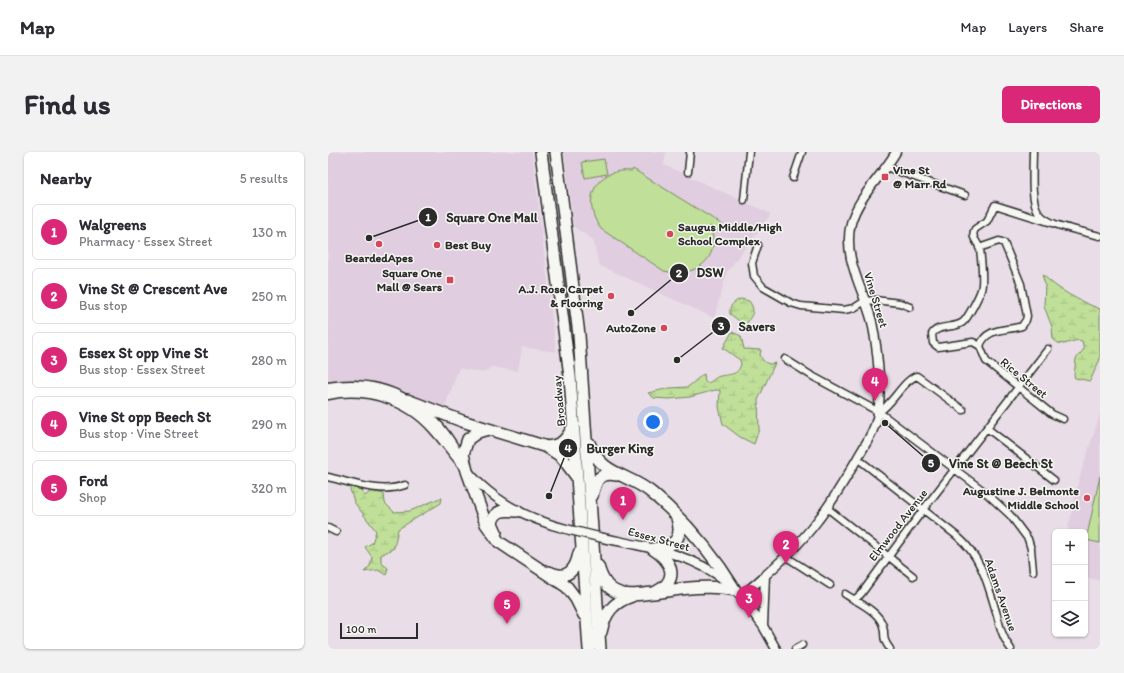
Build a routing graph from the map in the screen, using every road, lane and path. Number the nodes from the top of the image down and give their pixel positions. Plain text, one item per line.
1 (541, 152) edge
2 (556, 152) edge
3 (690, 152) edge
4 (748, 152) edge
5 (802, 152) edge
6 (896, 152) edge
7 (1034, 152) edge
8 (886, 167) junction
9 (688, 172) dead end
10 (793, 178) dead end
11 (965, 195) dead end
12 (744, 200) dead end
13 (1052, 223) junction
14 (1100, 236) edge
15 (758, 245) dead end
16 (980, 248) junction
17 (865, 302) junction
18 (910, 307) dead end
19 (980, 346) junction
20 (1048, 350) dead end
21 (785, 359) dead end
22 (328, 387) edge
23 (1019, 388) junction
24 (328, 395) edge
25 (407, 400) junction
26 (963, 410) dead end
27 (878, 412) junction
28 (1063, 419) dead end
29 (574, 425) junction
30 (488, 429) junction
31 (988, 429) junction
32 (586, 434) junction
33 (547, 447) junction
34 (857, 458) junction
35 (956, 470) junction
36 (467, 471) junction
37 (621, 475) junction
38 (328, 477) edge
39 (577, 478) junction
40 (1054, 480) dead end
41 (405, 485) dead end
42 (590, 508) junction
43 (827, 508) junction
44 (518, 510) junction
45 (923, 510) junction
46 (677, 518) junction
47 (328, 528) edge
48 (336, 532) dead end
49 (592, 539) junction
50 (653, 549) junction
51 (785, 556) junction
52 (889, 556) junction
53 (1033, 571) dead end
54 (765, 575) junction
55 (913, 576) dead end
56 (830, 585) dead end
57 (655, 592) junction
58 (738, 593) junction
59 (845, 594) dead end
60 (635, 595) junction
61 (854, 600) junction
62 (586, 622) junction
63 (762, 626) junction
64 (802, 644) dead end
65 (599, 646) edge
66 (1010, 647) edge
67 (589, 649) edge
68 (776, 649) edge
69 (795, 649) edge
70 (890, 649) edge
71 (1002, 649) edge

1 - 29 highway, Broadway
2 - 32 highway, Broadway
3 - 9 street
4 - 12 street
5 - 10 street
6 - 8 main road, Vine Street
7 - 13 street
8 - 11 street
8 - 17 main road, Vine Street
13 - 14 street
13 - 16 street
15 - 17 street
16 - 19 street
16 - 19 street
17 - 18 street
17 - 27 main road, Vine Street
19 - 23 street, Rice Street
20 - 23 street, Elmwood Avenue
21 - 27 street
22 - 25 main road, Essex Street
23 - 28 street, Rice Street
23 - 31 street, Elmwood Avenue
24 - 36 main road, Essex Street
25 - 30 highway
25 - 36 main road, Essex Street
26 - 27 street
27 - 34 main road, Vine Street
27 - 35 street
29 - 33 highway
29 - 39 highway, Broadway
30 - 33 highway
30 - 36 highway
31 - 35 street, Elmwood Avenue
31 - 40 street
32 - 37 highway
32 - 42 highway, Broadway
33 - 39 highway
34 - 43 main road, Vine Street
34 - 45 street, Adams Avenue
35 - 45 street, Elmwood Avenue
35 - 53 street
36 - 44 main road, Essex Street
36 - 62 highway
37 - 42 highway
37 - 46 highway
38 - 41 street
39 - 49 highway, Broadway
42 - 49 highway, Broadway
43 - 51 main road, Vine Street
43 - 52 street
44 - 49 main road, Essex Street, bridge
44 - 49 highway
45 - 52 street, Elmwood Avenue
45 - 66 street, Adams Avenue
46 - 50 highway
46 - 58 highway
47 - 48 street
49 - 50 main road, Essex Street
49 - 60 highway
49 - 62 highway, Broadway
49 - 65 highway, Broadway
50 - 57 highway
50 - 58 main road, Essex Street
51 - 54 main road, Vine Street
51 - 56 street
52 - 55 street
52 - 61 street, Elmwood Avenue
54 - 58 main road, Vine Street
54 - 63 main road
57 - 58 highway
57 - 60 highway
58 - 63 main road, Essex Street
59 - 61 street
60 - 65 highway
61 - 70 street
62 - 67 highway, Broadway
63 - 68 main road, Essex Street
64 - 69 street
66 - 71 street

